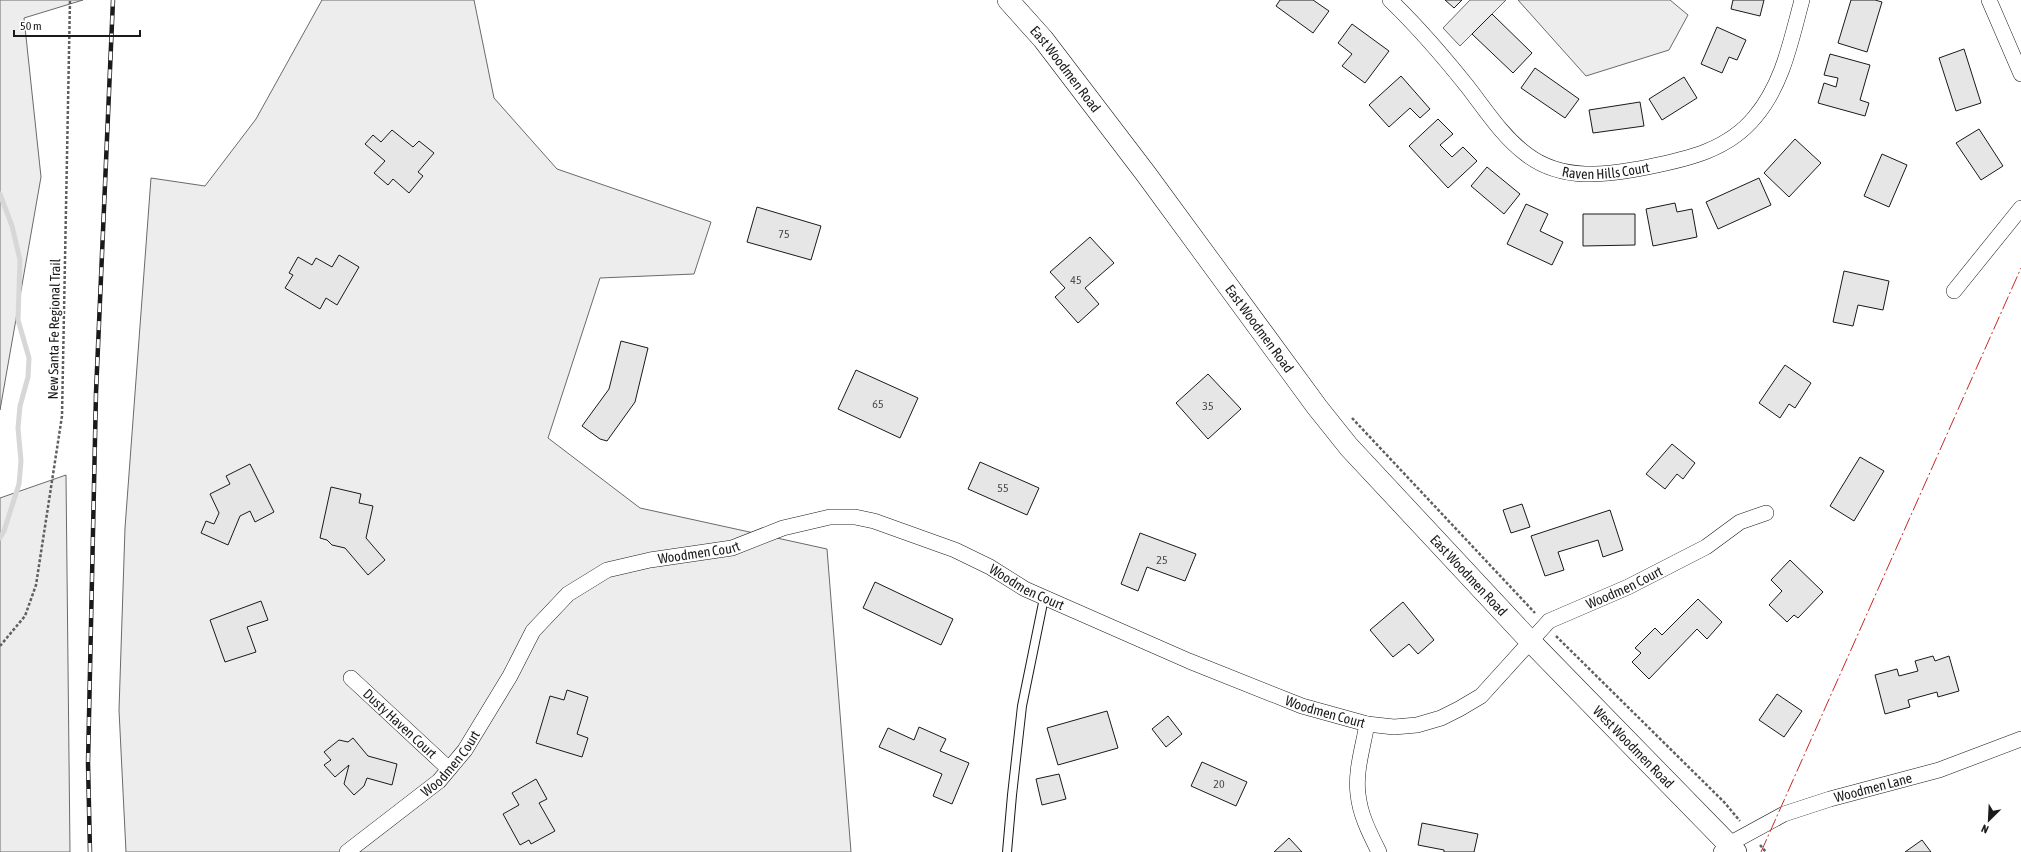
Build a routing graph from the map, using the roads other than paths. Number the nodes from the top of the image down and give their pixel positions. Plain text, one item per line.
1 (1008, 0) edge
2 (1390, 0) edge
3 (1802, 0) edge
4 (1988, 0) edge
5 (2021, 74) edge
6 (2021, 208) edge
7 (1954, 291) dead end
8 (1766, 513) dead end
9 (1044, 598) junction
10 (1531, 642) junction
11 (351, 678) dead end
12 (1367, 724) junction
13 (2021, 739) edge
14 (449, 769) junction
15 (1729, 849) edge
16 (347, 852) edge
17 (1007, 852) edge
18 (1378, 852) edge

1 - 10 main road, East Woodmen Road
2 - 3 street, Raven Hills Court
4 - 5 street
6 - 7 street
8 - 10 street, Woodmen Court
9 - 12 street, Woodmen Court
9 - 14 street, Woodmen Court
9 - 17 lane
10 - 12 street, Woodmen Court
10 - 15 main road, West Woodmen Road
11 - 14 street, Dusty Haven Court
12 - 18 street
13 - 15 street, Woodmen Lane
14 - 16 street, Woodmen Court

